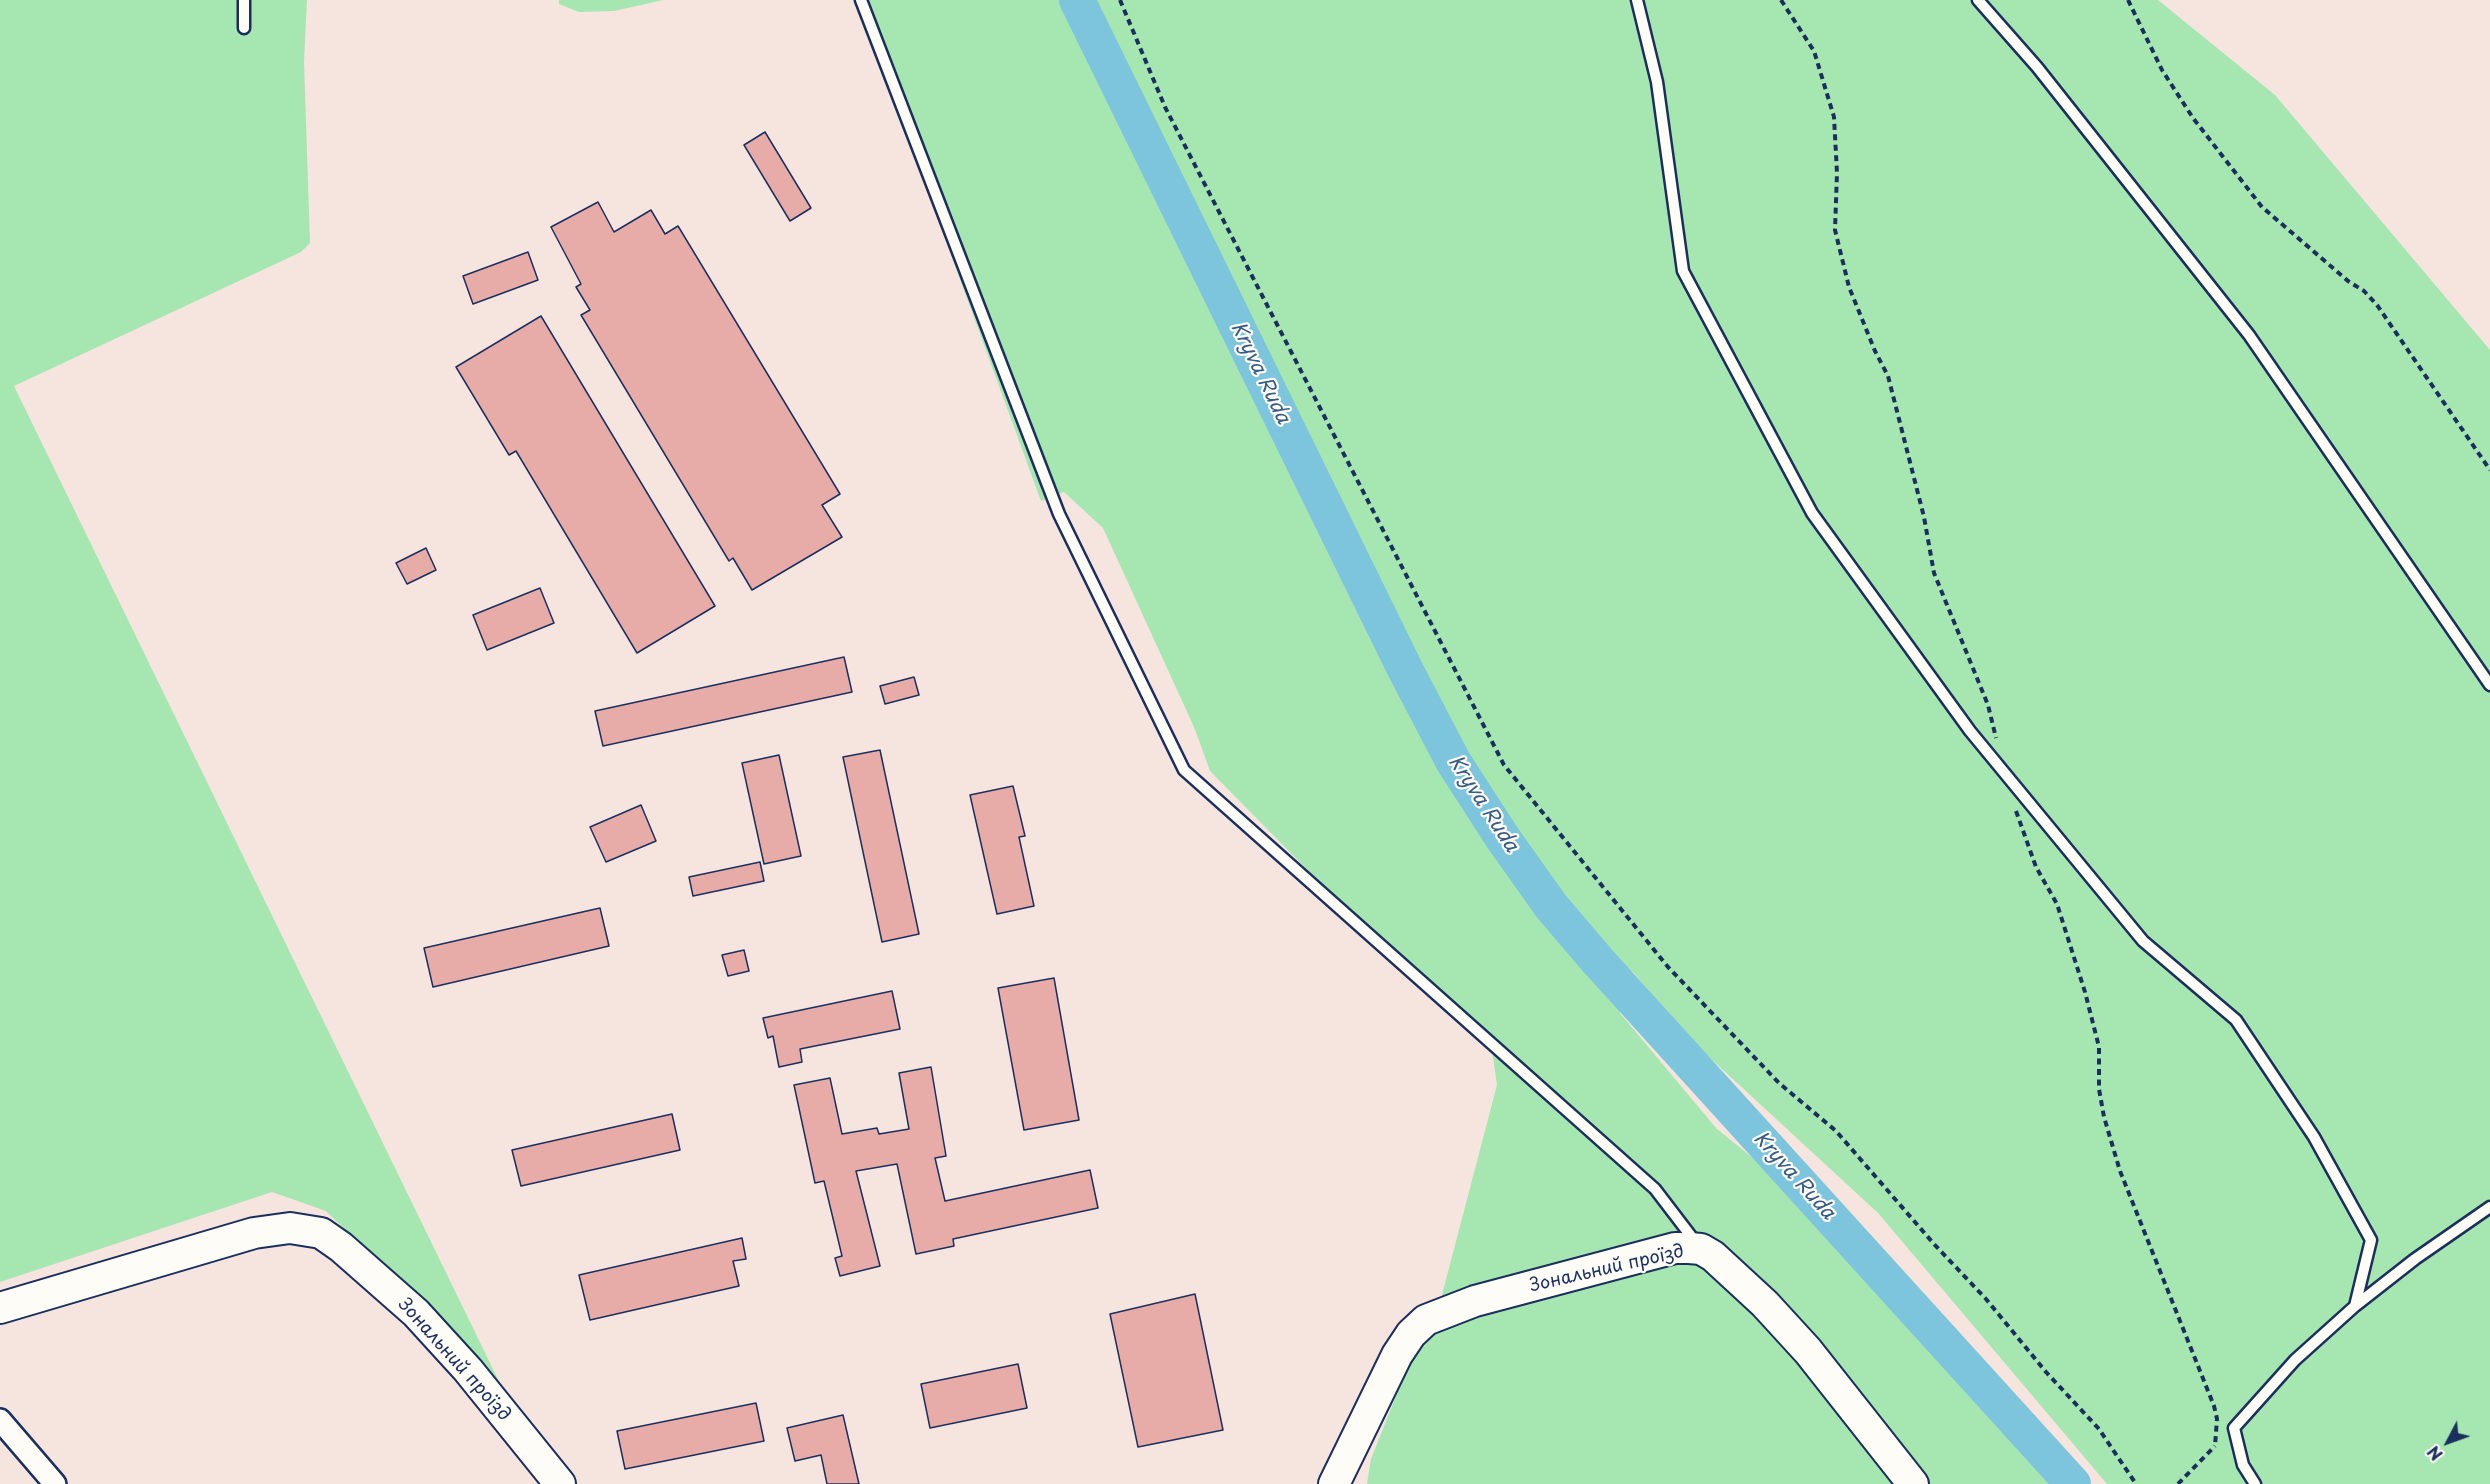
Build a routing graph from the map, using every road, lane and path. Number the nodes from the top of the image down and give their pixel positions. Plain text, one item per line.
1 (244, 0) edge
2 (861, 0) edge
3 (1120, 0) edge
4 (1637, 0) edge
5 (1781, 0) edge
6 (1978, 0) edge
7 (2128, 0) edge
8 (244, 28) dead end
9 (2490, 470) edge
10 (2490, 685) edge
11 (2004, 773) junction
12 (2015, 807) dead end
13 (2490, 1208) edge
14 (1701, 1249) junction
15 (2355, 1306) junction
16 (0, 1308) edge
17 (0, 1420) edge
18 (2234, 1428) junction
19 (2216, 1446) junction
20 (55, 1484) edge
21 (560, 1484) edge
22 (1334, 1484) edge
23 (1913, 1484) edge
24 (2136, 1484) edge
25 (2178, 1484) edge
26 (2255, 1484) edge

1 - 8 lane
2 - 14 lane
3 - 24 path
4 - 11 lane
5 - 11 path
6 - 10 lane
7 - 9 path
11 - 15 lane
12 - 19 path
13 - 15 lane
14 - 22 street, Зональний проїзд
14 - 23 street, Зональний проїзд
15 - 18 lane
16 - 21 street, Зональний проїзд
17 - 20 street
18 - 19 path
18 - 26 lane
19 - 25 path

